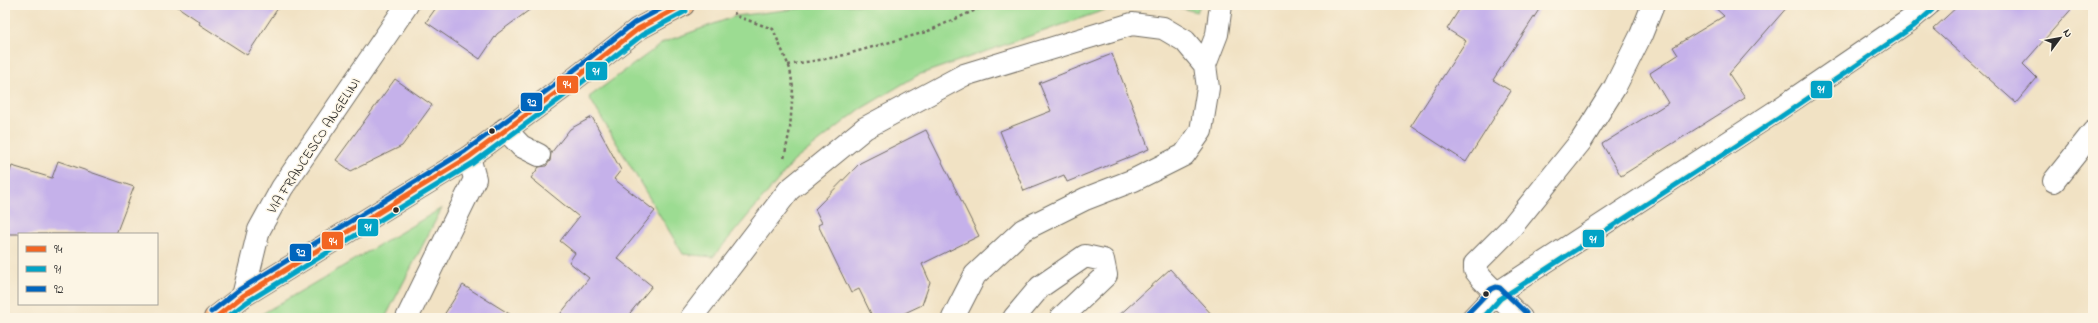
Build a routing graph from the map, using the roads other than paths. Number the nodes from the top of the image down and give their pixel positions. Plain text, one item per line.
1 (407, 5) edge
2 (683, 5) edge
3 (1221, 5) edge
4 (1653, 5) edge
5 (1928, 5) edge
6 (1205, 65) junction
7 (505, 129) junction
8 (2093, 132) edge
9 (539, 155) dead end
10 (469, 157) junction
11 (2054, 181) dead end
12 (1496, 294) junction
13 (243, 296) junction
14 (215, 318) edge
15 (407, 318) edge
16 (691, 318) edge
17 (952, 318) edge
18 (1014, 318) edge
19 (1061, 318) edge
20 (1473, 318) edge
21 (1521, 318) edge

1 - 13 street, VIA FRANCESCO ANGELINI
2 - 7 main road
3 - 6 street
4 - 12 street
5 - 12 street
6 - 16 street
6 - 17 street
7 - 9 street
7 - 10 main road
8 - 11 street
10 - 13 main road
10 - 15 street
12 - 20 street
12 - 21 street
13 - 14 main road
18 - 19 street

